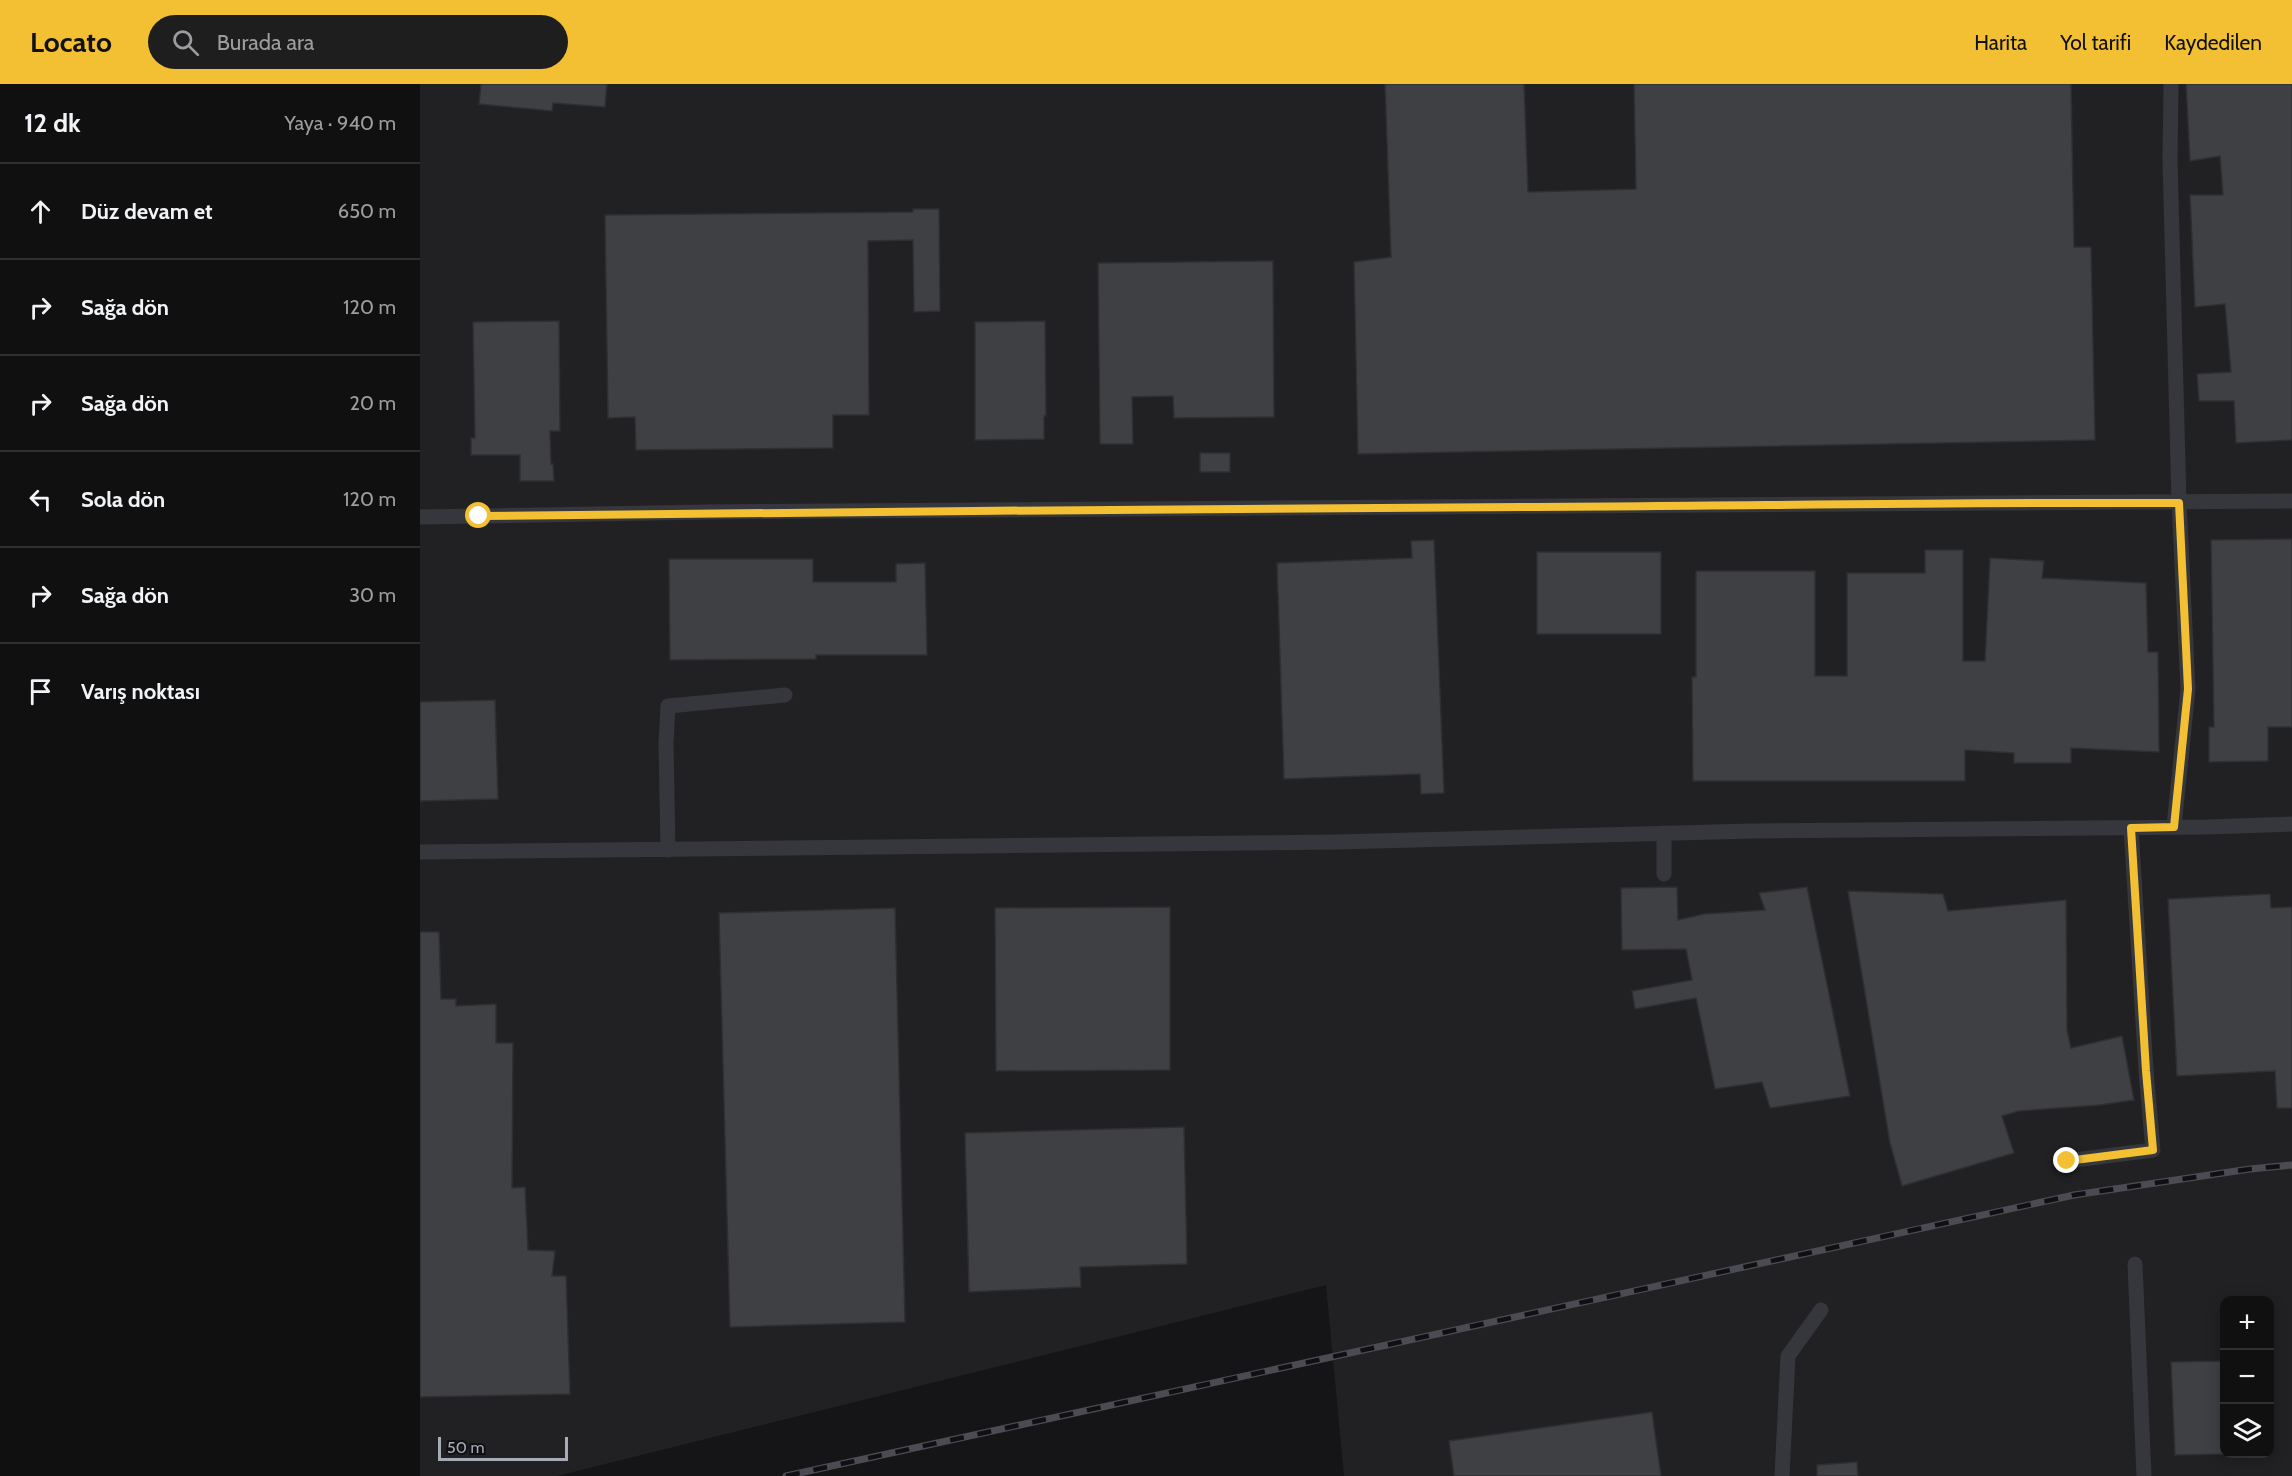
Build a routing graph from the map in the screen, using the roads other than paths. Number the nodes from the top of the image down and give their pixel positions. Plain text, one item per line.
1 (2171, 84) edge
2 (2292, 501) edge
3 (2179, 503) junction
4 (420, 517) edge
5 (785, 696) dead end
6 (2292, 824) edge
7 (2174, 827) junction
8 (2131, 828) junction
9 (1664, 833) junction
10 (668, 849) junction
11 (420, 852) edge
12 (1664, 874) dead end
13 (2067, 1161) dead end
14 (2135, 1264) dead end
15 (1821, 1310) dead end
16 (1782, 1476) edge
17 (2144, 1476) edge

1 - 3 street
2 - 3 street
3 - 4 street
3 - 7 street
5 - 10 street
6 - 7 street
7 - 8 street
8 - 9 street
8 - 13 street
9 - 10 street
9 - 12 street
10 - 11 street
14 - 17 street
15 - 16 street

